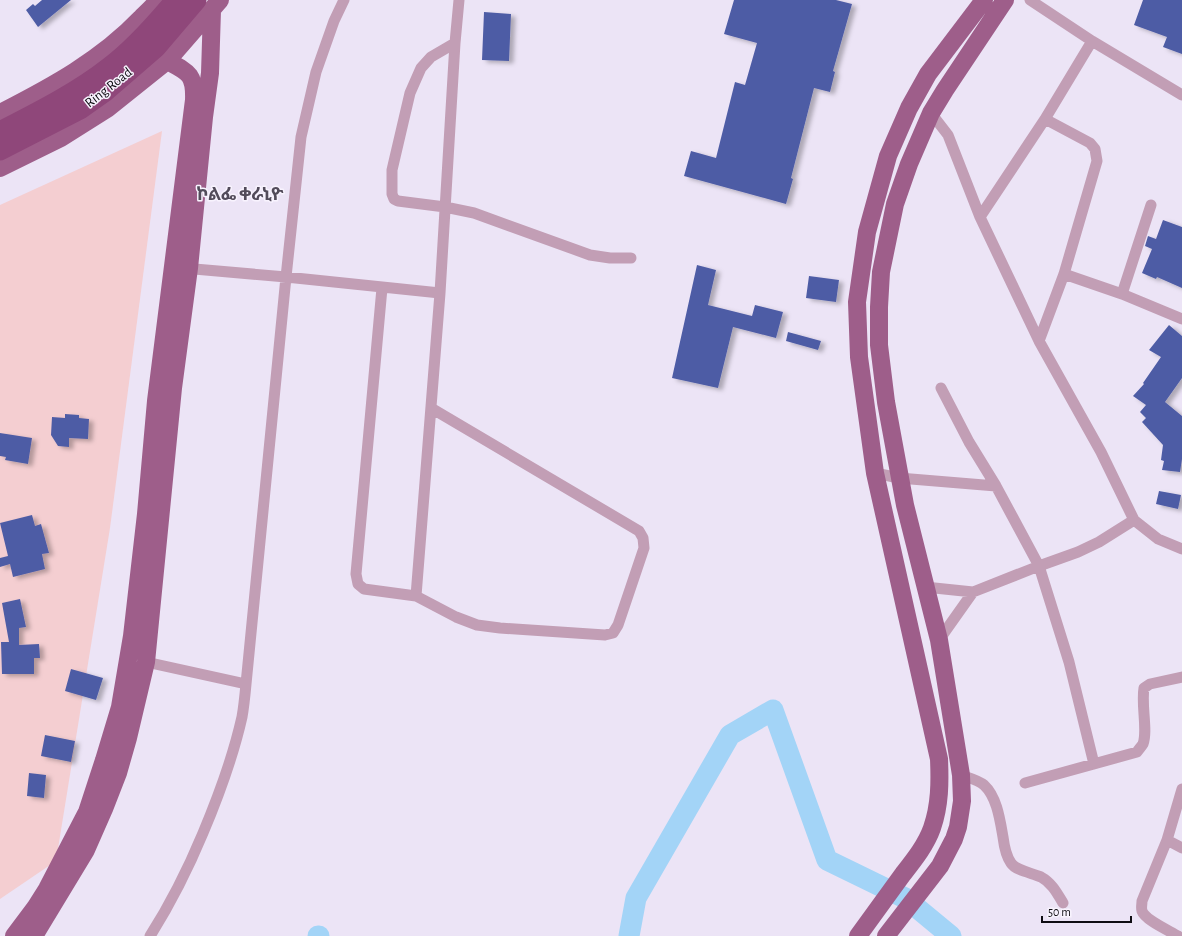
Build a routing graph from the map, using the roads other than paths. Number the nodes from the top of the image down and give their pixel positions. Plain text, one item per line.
1 (158, 0) edge
2 (176, 0) edge
3 (344, 0) edge
4 (459, 0) edge
5 (984, 0) edge
6 (1005, 0) edge
7 (1030, 0) edge
8 (209, 3) edge
9 (1092, 41) junction
10 (455, 43) junction
11 (167, 60) junction
12 (1182, 95) edge
13 (0, 113) edge
14 (931, 113) junction
15 (1046, 119) junction
16 (0, 132) edge
17 (0, 150) edge
18 (0, 168) edge
19 (1151, 205) dead end
20 (445, 207) junction
21 (980, 217) junction
22 (631, 258) dead end
23 (181, 268) junction
24 (1064, 274) junction
25 (286, 276) junction
26 (382, 288) junction
27 (440, 293) junction
28 (1122, 294) junction
29 (1182, 319) edge
30 (1039, 341) junction
31 (941, 388) dead end
32 (432, 408) junction
33 (875, 473) junction
34 (899, 478) junction
35 (996, 486) junction
36 (1134, 520) junction
37 (1182, 549) edge
38 (1038, 566) junction
39 (926, 587) junction
40 (973, 592) junction
41 (416, 596) junction
42 (939, 640) junction
43 (146, 662) junction
44 (1182, 677) edge
45 (246, 684) junction
46 (1094, 764) junction
47 (961, 775) junction
48 (1025, 783) dead end
49 (1182, 789) edge
50 (1167, 840) junction
51 (1182, 848) edge
52 (1063, 903) dead end
53 (41, 912) junction
54 (14, 936) edge
55 (34, 936) edge
56 (150, 936) edge
57 (858, 936) edge
58 (886, 936) edge
59 (1178, 936) edge

1 - 13 main road
2 - 16 highway, Ring Road
3 - 25 street
4 - 10 street
5 - 33 main road
6 - 14 main road
7 - 9 street
8 - 11 main road
8 - 17 highway, Ring Road
8 - 23 main road
9 - 12 street
9 - 15 street
10 - 20 street
10 - 20 street
11 - 18 main road
11 - 23 main road
14 - 21 street
14 - 34 main road
15 - 21 street
15 - 24 street
19 - 28 street
20 - 22 street
20 - 27 street
21 - 30 street
23 - 25 street
23 - 43 main road
23 - 53 main road
24 - 28 street
24 - 30 street
25 - 26 street
25 - 45 street
26 - 27 street
26 - 41 street
27 - 32 street
28 - 29 street
30 - 36 street
31 - 35 street
32 - 41 street
32 - 41 street
33 - 34 street
33 - 57 main road
34 - 35 street
34 - 39 main road
35 - 38 street
36 - 37 street
36 - 38 street
38 - 40 street
38 - 46 street
39 - 40 street
39 - 42 main road
40 - 42 street
42 - 47 main road
43 - 45 street
43 - 53 main road
44 - 46 street
45 - 56 street
46 - 48 street
47 - 52 street
47 - 58 main road
49 - 50 street
50 - 51 street
50 - 59 street
53 - 54 main road
53 - 55 main road

